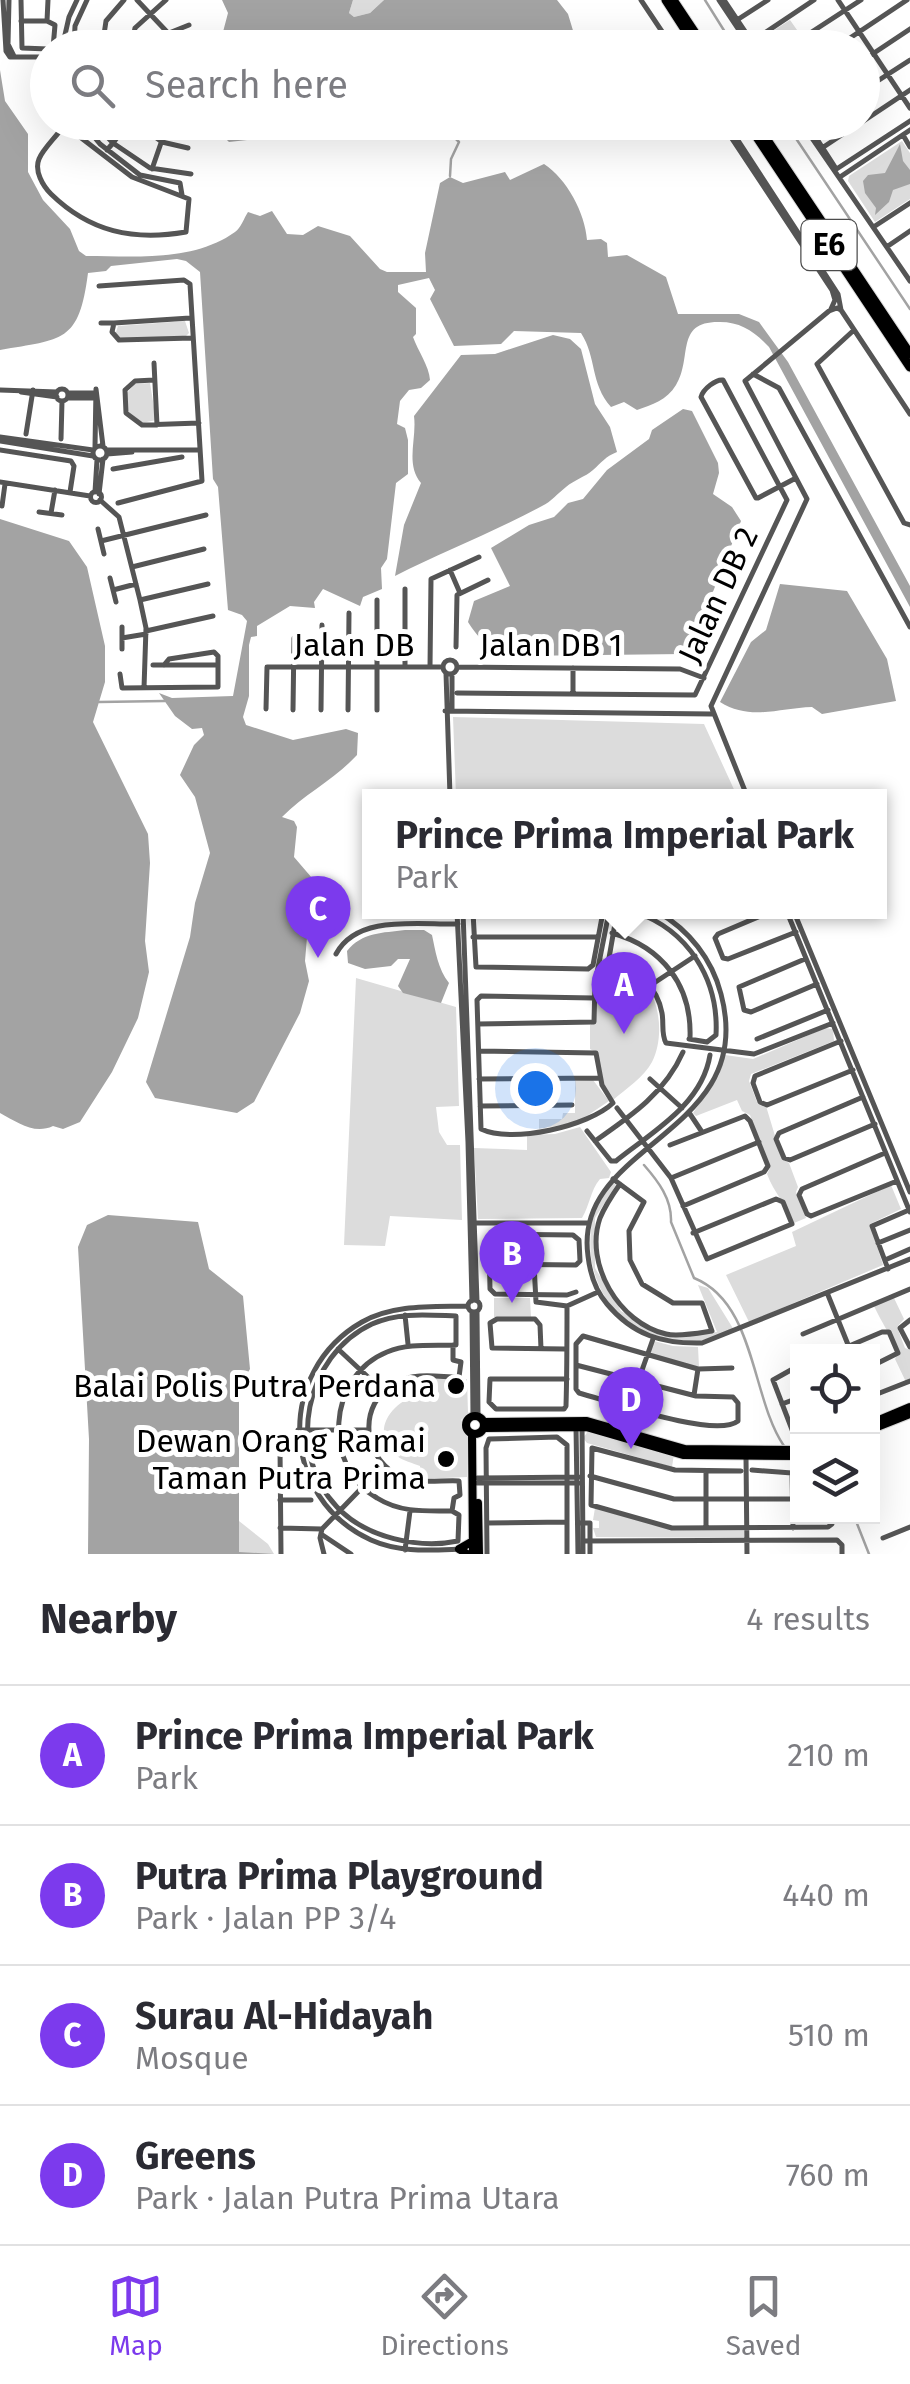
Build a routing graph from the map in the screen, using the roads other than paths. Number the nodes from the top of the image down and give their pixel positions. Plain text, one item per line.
1 (6, 0) edge
2 (22, 0) edge
3 (48, 0) edge
4 (77, 0) edge
5 (87, 0) edge
6 (124, 0) edge
7 (138, 0) edge
8 (166, 0) edge
9 (641, 0) edge
10 (666, 0) edge
11 (673, 0) edge
12 (721, 0) edge
13 (768, 0) edge
14 (814, 0) edge
15 (838, 0) edge
16 (861, 0) edge
17 (907, 0) edge
18 (845, 10) junction
19 (149, 13) junction
20 (47, 20) junction
21 (22, 21) junction
22 (736, 21) junction
23 (189, 25) dead end
24 (910, 29) edge
25 (56, 30) edge
26 (66, 30) edge
27 (75, 30) edge
28 (105, 30) edge
29 (134, 30) edge
30 (165, 30) edge
31 (176, 30) edge
32 (661, 30) edge
33 (685, 30) edge
34 (693, 30) edge
35 (742, 30) edge
36 (773, 30) edge
37 (815, 30) edge
38 (858, 30) edge
39 (862, 30) edge
40 (30, 48) edge
41 (880, 49) edge
42 (30, 56) edge
43 (910, 60) edge
44 (880, 62) edge
45 (888, 74) junction
46 (880, 79) edge
47 (910, 90) edge
48 (902, 96) junction
49 (910, 108) edge
50 (880, 110) edge
51 (910, 121) edge
52 (910, 130) edge
53 (902, 136) junction
54 (53, 140) edge
55 (84, 140) edge
56 (98, 140) edge
57 (111, 140) edge
58 (117, 140) edge
59 (159, 140) edge
60 (736, 140) edge
61 (736, 140) edge
62 (759, 140) edge
63 (767, 140) edge
64 (816, 140) edge
65 (835, 140) edge
66 (162, 142) junction
67 (114, 143) junction
68 (910, 147) edge
69 (188, 148) dead end
70 (821, 149) junction
71 (107, 150) junction
72 (152, 169) junction
73 (835, 170) junction
74 (191, 174) dead end
75 (844, 175) junction
76 (175, 182) junction
77 (173, 193) junction
78 (182, 195) junction
79 (910, 203) edge
80 (874, 227) junction
81 (910, 232) edge
82 (887, 247) junction
83 (910, 260) edge
84 (900, 266) junction
85 (910, 280) edge
86 (99, 286) dead end
87 (832, 309) junction
88 (841, 310) junction
89 (190, 318) junction
90 (102, 323) dead end
91 (114, 323) junction
92 (854, 330) junction
93 (192, 338) junction
94 (910, 354) edge
95 (154, 363) dead end
96 (910, 366) edge
97 (756, 371) junction
98 (154, 380) junction
99 (0, 388) edge
100 (33, 393) junction
101 (62, 396) junction
102 (910, 414) edge
103 (198, 423) junction
104 (157, 424) junction
105 (26, 434) dead end
106 (61, 439) dead end
107 (0, 440) edge
108 (0, 450) edge
109 (200, 450) junction
110 (142, 451) junction
111 (100, 453) junction
112 (182, 457) dead end
113 (144, 464) junction
114 (114, 469) dead end
115 (796, 478) junction
116 (3, 482) edge
117 (780, 486) junction
118 (54, 490) junction
119 (70, 492) junction
120 (96, 495) junction
121 (118, 503) dead end
122 (1, 506) edge
123 (14, 508) dead end
124 (39, 512) dead end
125 (51, 514) junction
126 (62, 515) dead end
127 (206, 515) dead end
128 (910, 525) edge
129 (98, 529) dead end
130 (124, 536) junction
131 (101, 541) junction
132 (204, 550) dead end
133 (104, 554) dead end
134 (479, 557) dead end
135 (132, 567) junction
136 (450, 570) junction
137 (110, 578) dead end
138 (488, 580) dead end
139 (136, 584) junction
140 (208, 584) dead end
141 (113, 590) junction
142 (405, 590) dead end
143 (460, 593) junction
144 (140, 600) junction
145 (378, 600) dead end
146 (116, 602) dead end
147 (349, 613) dead end
148 (213, 616) dead end
149 (322, 625) dead end
150 (910, 626) edge
151 (122, 627) dead end
152 (146, 632) junction
153 (122, 638) junction
154 (294, 638) dead end
155 (456, 647) dead end
156 (122, 650) dead end
157 (153, 665) dead end
158 (164, 665) junction
159 (218, 665) junction
160 (293, 667) junction
161 (321, 667) junction
162 (349, 667) junction
163 (377, 667) junction
164 (405, 667) junction
165 (430, 667) junction
166 (457, 667) junction
167 (573, 668) junction
168 (447, 671) junction
169 (120, 674) dead end
170 (704, 678) junction
171 (144, 688) junction
172 (457, 693) dead end
173 (573, 694) junction
174 (266, 709) dead end
175 (294, 710) dead end
176 (321, 710) dead end
177 (348, 710) dead end
178 (377, 710) dead end
179 (449, 711) junction
180 (712, 714) junction
181 (450, 789) edge
182 (744, 789) edge
183 (459, 919) edge
184 (460, 919) edge
185 (472, 919) edge
186 (605, 919) edge
187 (615, 919) edge
188 (655, 919) edge
189 (668, 919) edge
190 (754, 919) edge
191 (790, 919) edge
192 (797, 919) edge
193 (458, 924) junction
194 (796, 932) junction
195 (612, 933) junction
196 (473, 937) junction
197 (601, 938) junction
198 (336, 954) dead end
199 (694, 956) junction
200 (806, 958) junction
201 (672, 971) junction
202 (817, 984) junction
203 (651, 985) junction
204 (594, 998) junction
205 (828, 1010) junction
206 (478, 1024) junction
207 (833, 1024) junction
208 (757, 1039) dead end
209 (840, 1041) junction
210 (689, 1043) junction
211 (467, 1051) junction
212 (479, 1051) junction
213 (722, 1051) junction
214 (683, 1052) dead end
215 (710, 1055) dead end
216 (852, 1070) junction
217 (479, 1078) junction
218 (600, 1078) junction
219 (650, 1079) dead end
220 (660, 1089) junction
221 (863, 1097) junction
222 (572, 1105) dead end
223 (615, 1105) junction
224 (480, 1106) junction
225 (682, 1108) junction
226 (689, 1114) junction
227 (626, 1119) junction
228 (875, 1124) junction
229 (587, 1131) dead end
230 (702, 1132) junction
231 (595, 1140) junction
232 (642, 1140) junction
233 (758, 1142) junction
234 (670, 1145) dead end
235 (648, 1148) junction
236 (889, 1150) junction
237 (613, 1178) junction
238 (671, 1178) junction
239 (897, 1180) junction
240 (620, 1184) junction
241 (910, 1192) edge
242 (683, 1206) junction
243 (910, 1211) edge
244 (474, 1223) junction
245 (588, 1224) junction
246 (910, 1230) edge
247 (694, 1233) junction
248 (878, 1243) junction
249 (910, 1249) edge
250 (885, 1260) junction
251 (910, 1260) edge
252 (489, 1264) junction
253 (534, 1264) junction
254 (888, 1269) junction
255 (910, 1289) edge
256 (576, 1292) dead end
257 (598, 1292) junction
258 (534, 1294) junction
259 (828, 1294) junction
260 (473, 1306) junction
261 (567, 1306) junction
262 (405, 1311) junction
263 (838, 1319) junction
264 (910, 1320) edge
265 (803, 1334) dead end
266 (653, 1338) junction
267 (848, 1344) edge
268 (859, 1344) edge
269 (453, 1345) junction
270 (335, 1346) junction
271 (408, 1346) junction
272 (910, 1347) edge
273 (541, 1349) junction
274 (566, 1349) junction
275 (648, 1354) junction
276 (880, 1363) edge
277 (576, 1365) junction
278 (698, 1368) junction
279 (732, 1368) dead end
280 (360, 1370) junction
281 (790, 1370) edge
282 (567, 1379) junction
283 (639, 1380) junction
284 (910, 1381) edge
285 (383, 1392) junction
286 (880, 1393) edge
287 (694, 1396) junction
288 (790, 1401) edge
289 (782, 1404) junction
290 (629, 1407) junction
291 (910, 1411) edge
292 (790, 1419) edge
293 (880, 1423) edge
294 (478, 1425) junction
295 (579, 1428) junction
296 (298, 1430) junction
297 (307, 1430) junction
298 (337, 1430) junction
299 (367, 1430) junction
300 (291, 1444) dead end
301 (746, 1453) junction
302 (790, 1453) edge
303 (383, 1466) junction
304 (752, 1470) dead end
305 (280, 1471) junction
306 (296, 1471) dead end
307 (706, 1471) junction
308 (741, 1471) dead end
309 (790, 1473) edge
310 (582, 1479) junction
311 (482, 1480) junction
312 (567, 1480) junction
313 (361, 1488) junction
314 (706, 1499) junction
315 (746, 1499) junction
316 (790, 1499) edge
317 (280, 1500) junction
318 (311, 1500) dead end
319 (410, 1511) junction
320 (452, 1511) junction
321 (338, 1513) junction
322 (567, 1522) junction
323 (580, 1522) junction
324 (486, 1523) junction
325 (793, 1524) edge
326 (829, 1524) edge
327 (910, 1526) edge
328 (280, 1528) junction
329 (706, 1528) junction
330 (746, 1528) junction
331 (793, 1528) junction
332 (321, 1531) junction
333 (883, 1538) dead end
334 (746, 1540) junction
335 (407, 1541) junction
336 (586, 1541) junction
337 (472, 1549) edge
338 (406, 1550) junction
339 (281, 1554) edge
340 (324, 1554) edge
341 (351, 1554) edge
342 (567, 1554) edge
343 (580, 1554) edge
344 (590, 1554) edge
345 (747, 1554) edge
346 (842, 1554) edge

1 - 42 street
2 - 21 street
3 - 20 street
4 - 26 street
5 - 27 street
6 - 28 street
7 - 19 street
8 - 19 street
9 - 32 street
10 - 33 highway
11 - 34 highway
12 - 22 street
13 - 22 street
14 - 36 street
15 - 18 street
16 - 18 street
17 - 39 street
18 - 37 street
18 - 38 street
19 - 29 street
19 - 30 street
20 - 21 street
20 - 25 street
21 - 40 street
22 - 35 street
23 - 31 street
24 - 41 street
43 - 45 street
44 - 45 street
45 - 46 street
45 - 48 street
47 - 48 street
48 - 49 street
48 - 50 street
51 - 73 street
52 - 53 street
53 - 68 street
53 - 75 street
54 - 78 street
55 - 77 street
56 - 71 street
57 - 67 street
58 - 67 street
59 - 66 street
60 - 87 street
61 - 88 street
62 - 96 highway, E6
63 - 94 highway, E6
64 - 70 street
65 - 70 street
66 - 69 street
66 - 72 street
67 - 71 street
67 - 72 street
70 - 73 street
71 - 76 street
72 - 74 street
73 - 75 street
75 - 80 street
76 - 77 street
76 - 78 street
77 - 78 street
79 - 80 street
80 - 82 street
81 - 82 street
82 - 84 street
83 - 84 street
84 - 85 street
86 - 89 street
87 - 88 street
87 - 97 street
88 - 92 street
89 - 91 street
89 - 93 street
90 - 91 street
91 - 93 street
92 - 102 street
92 - 128 street
93 - 103 street
95 - 98 street
97 - 115 street
97 - 150 street
98 - 104 street
98 - 104 street
99 - 100 street
100 - 101 street
100 - 105 street
101 - 106 street
101 - 111 street
103 - 104 street
103 - 109 street
107 - 111 street
108 - 119 street
109 - 110 street
109 - 121 street
110 - 111 street
110 - 113 street
111 - 120 street
112 - 113 street
113 - 114 street
115 - 117 street
115 - 180 street
116 - 118 street
116 - 122 street
117 - 117 street
117 - 170 street, Jalan DB 2
118 - 119 street
118 - 125 street
119 - 120 street
120 - 130 street
122 - 123 street
124 - 125 street
125 - 126 street
127 - 130 street
129 - 131 street
130 - 131 street
130 - 135 street
131 - 133 street
132 - 135 street
134 - 136 street
135 - 139 street
136 - 143 street
136 - 165 street
137 - 141 street
138 - 143 street
139 - 141 street
139 - 144 street
140 - 144 street
141 - 146 street
142 - 164 street
143 - 155 street
144 - 152 street
145 - 163 street
147 - 162 street
148 - 152 street
149 - 161 street
151 - 153 street
152 - 153 street
152 - 171 street
153 - 156 street
154 - 160 street
157 - 158 street
158 - 159 street
158 - 159 street
159 - 171 street
160 - 161 street, Jalan DB
160 - 174 street, Jalan DB
160 - 175 street
161 - 162 street, Jalan DB
161 - 176 street
162 - 163 street, Jalan DB
162 - 177 street
163 - 164 street, Jalan DB
163 - 178 street
164 - 165 street, Jalan DB
165 - 168 street, Jalan DB
166 - 167 street, Jalan DB 1
166 - 168 street
166 - 168 street, Jalan DB
167 - 170 street, Jalan DB 1
167 - 173 street
168 - 179 street
169 - 171 street
170 - 173 street, Jalan DB 2
172 - 173 street, Jalan DB 2
179 - 180 street
179 - 181 street
180 - 182 street
183 - 193 street
184 - 211 street
185 - 196 street
186 - 197 street
187 - 195 street
188 - 199 street
189 - 213 street
190 - 194 street
191 - 194 street
192 - 236 street
193 - 198 street
193 - 211 street
194 - 200 street
195 - 201 street
195 - 203 street
196 - 197 street
196 - 197 street
197 - 204 street
199 - 201 street
199 - 210 street
200 - 202 street
200 - 202 street
201 - 203 street
201 - 210 street
202 - 205 street
203 - 210 street
204 - 206 street
204 - 206 street
205 - 207 street
205 - 208 street
206 - 212 street
207 - 209 street
207 - 213 street
209 - 216 street
209 - 216 street
210 - 213 street
211 - 212 street
211 - 244 street
212 - 217 street
212 - 218 street
213 - 226 street
214 - 220 street
215 - 225 street
216 - 221 street
217 - 218 street
217 - 224 street
218 - 223 street
219 - 220 street
220 - 225 street
220 - 227 street
221 - 228 street
221 - 228 street
222 - 224 street
223 - 224 street
223 - 227 street
225 - 232 street
226 - 230 street
226 - 235 street
227 - 231 street
227 - 232 street
228 - 236 street
229 - 231 street
230 - 233 street
230 - 234 street
231 - 232 street
232 - 235 street
233 - 238 street
233 - 242 street
235 - 237 street
235 - 238 street
236 - 239 street
236 - 239 street
236 - 241 street
237 - 240 street
237 - 245 street
238 - 242 street
239 - 243 street
240 - 240 street
242 - 247 street
243 - 248 street
244 - 245 street
244 - 260 street
245 - 257 street
246 - 248 street
247 - 247 street
248 - 250 street
249 - 250 street
250 - 254 street
251 - 254 street
252 - 253 street
252 - 253 street
252 - 258 street
253 - 258 street
254 - 259 street
255 - 263 street
256 - 258 street
257 - 261 street
257 - 266 street
258 - 261 street
259 - 263 street
259 - 266 street
260 - 262 street
260 - 294 street
261 - 274 street
262 - 269 street
262 - 270 street
262 - 271 street
263 - 265 street
263 - 267 street
264 - 272 street
266 - 275 street
268 - 276 street
269 - 271 street
269 - 285 street
270 - 280 street
270 - 296 street
270 - 297 street
271 - 280 street
273 - 273 street
273 - 274 street
274 - 282 street
275 - 277 street
275 - 278 street
275 - 283 street
277 - 283 street
277 - 290 street
278 - 279 street
278 - 287 street
280 - 285 street
280 - 298 street
281 - 289 street
282 - 282 street
283 - 287 street
283 - 290 street
284 - 286 street
285 - 299 street
287 - 290 street
288 - 289 street
289 - 292 street
291 - 293 main road
294 - 295 main road
294 - 311 main road
294 - 337 main road
295 - 301 main road
295 - 310 street
296 - 297 street
296 - 321 street
297 - 298 street
297 - 321 street
298 - 299 street
298 - 313 street
299 - 303 street
300 - 305 street
301 - 302 main road
301 - 315 street
303 - 313 street
303 - 320 street
304 - 309 street
305 - 306 street
305 - 317 street
307 - 308 street
307 - 310 street
307 - 314 street
310 - 312 street
310 - 314 street
310 - 323 street
310 - 329 street
311 - 312 street
311 - 312 street
311 - 324 street
311 - 337 main road
312 - 322 street
313 - 319 street
313 - 321 street
314 - 315 street
314 - 329 street
315 - 316 street
315 - 330 street
317 - 318 street
317 - 328 street
319 - 320 street
319 - 335 street
320 - 337 street
321 - 332 street
321 - 335 street
321 - 338 street
322 - 324 street
322 - 342 street
323 - 336 street
323 - 343 street
324 - 337 street
325 - 331 street
326 - 331 street
327 - 333 street
328 - 332 street
328 - 339 street
329 - 330 street
330 - 331 street
330 - 334 street
332 - 340 street
332 - 341 street
334 - 336 street
334 - 345 street
334 - 346 street
335 - 337 street
335 - 338 street
336 - 343 street
336 - 344 street
337 - 338 street

